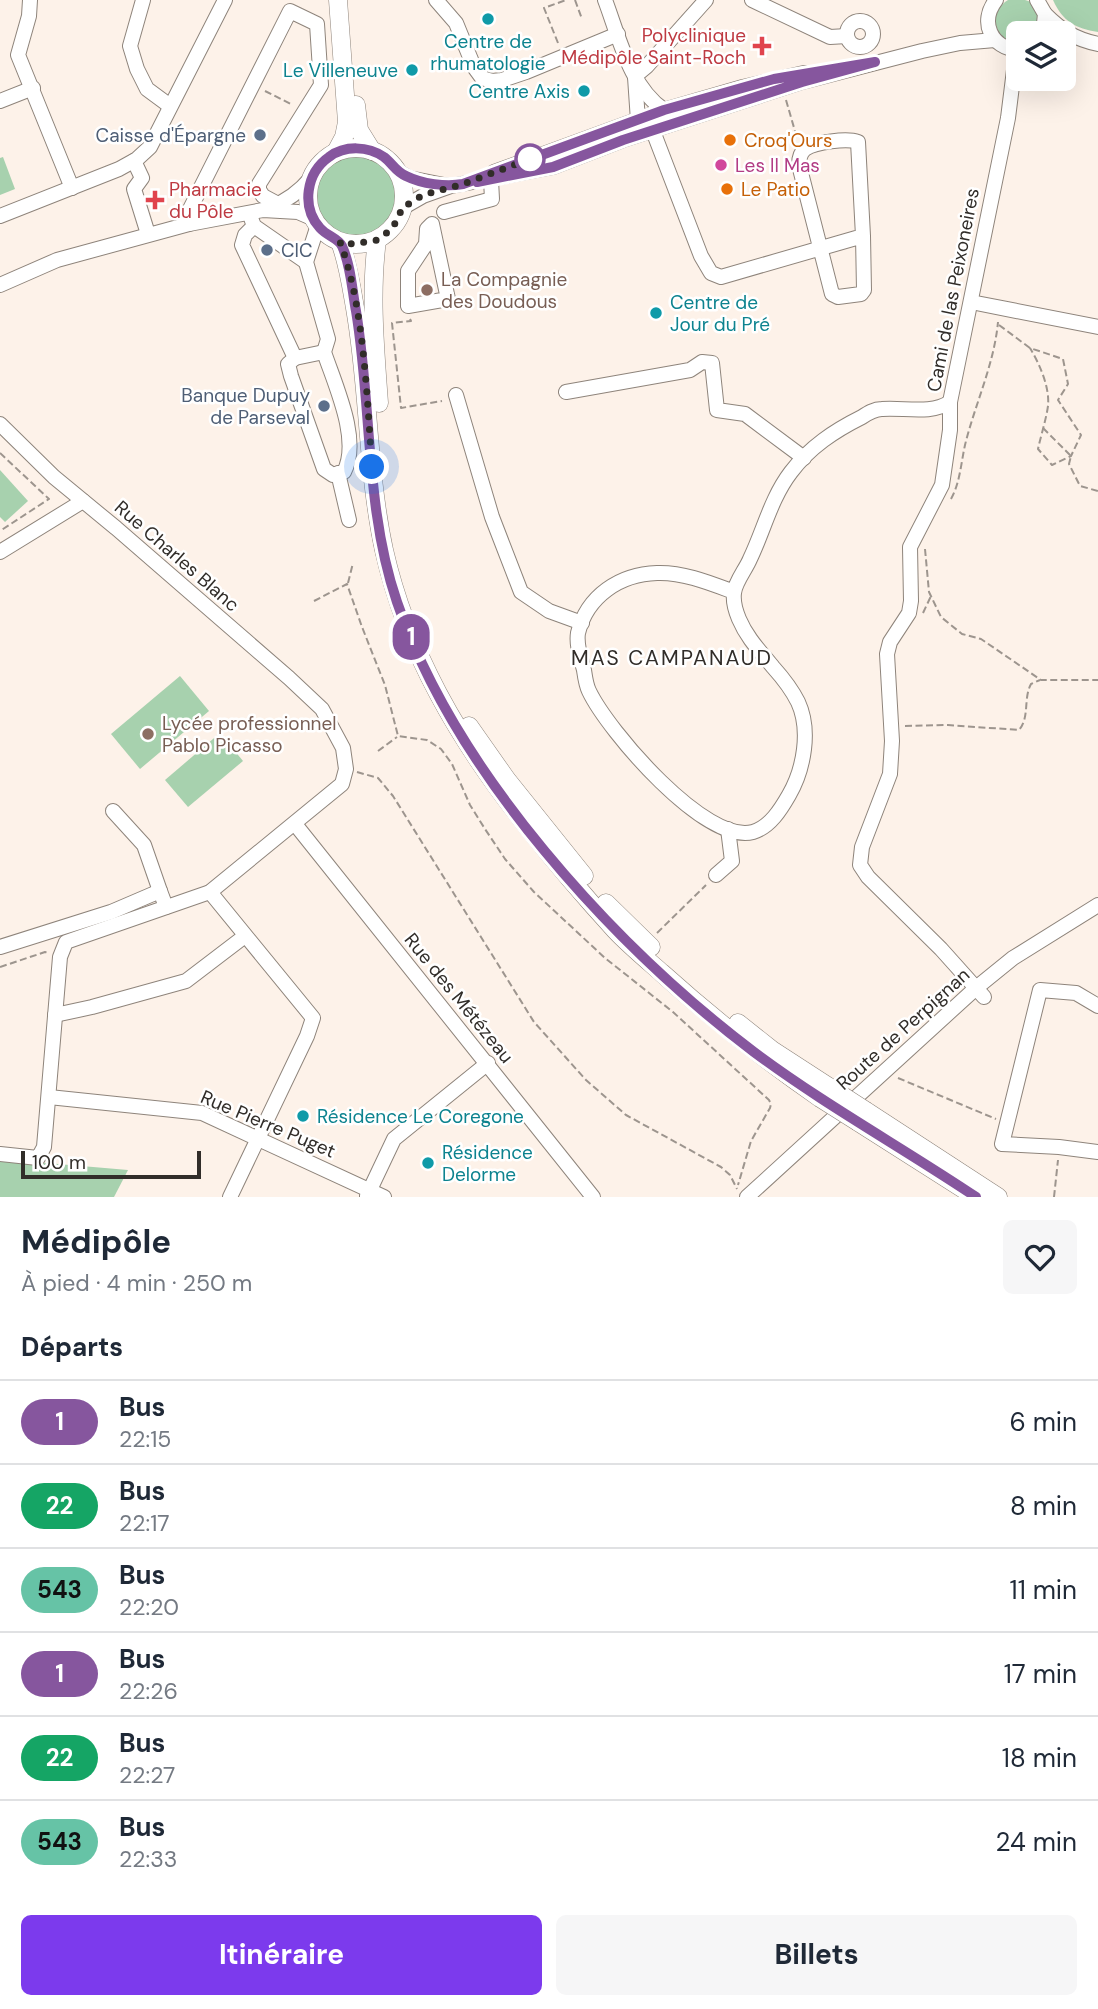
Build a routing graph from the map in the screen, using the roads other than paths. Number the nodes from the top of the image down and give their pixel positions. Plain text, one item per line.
1 (30, 0) edge
2 (144, 0) edge
3 (225, 0) edge
4 (338, 0) edge
5 (348, 0) edge
6 (436, 0) edge
7 (605, 0) edge
8 (706, 0) edge
9 (752, 0) edge
10 (996, 0) edge
11 (1037, 0) edge
12 (1045, 15) junction
13 (988, 16) junction
14 (1044, 21) edge
15 (618, 34) junction
16 (847, 36) dead end
17 (995, 40) junction
18 (960, 43) junction
19 (1076, 44) edge
20 (1098, 44) edge
21 (1006, 45) edge
22 (875, 62) junction
23 (635, 76) junction
24 (33, 88) junction
25 (1012, 91) edge
26 (0, 101) edge
27 (170, 106) junction
28 (664, 110) junction
29 (638, 121) junction
30 (653, 131) junction
31 (372, 150) junction
32 (336, 152) junction
33 (134, 161) junction
34 (397, 171) junction
35 (312, 178) junction
36 (491, 180) junction
37 (456, 185) junction
38 (72, 188) junction
39 (278, 204) junction
40 (402, 208) junction
41 (443, 212) junction
42 (0, 216) edge
43 (256, 216) junction
44 (316, 222) junction
45 (432, 224) junction
46 (189, 225) junction
47 (148, 234) junction
48 (863, 236) junction
49 (377, 240) junction
50 (340, 242) junction
51 (820, 249) junction
52 (306, 262) junction
53 (0, 285) edge
54 (971, 302) junction
55 (1098, 327) edge
56 (324, 352) junction
57 (295, 358) junction
58 (566, 392) dead end
59 (456, 397) road end
60 (950, 402) junction
61 (0, 424) edge
62 (804, 458) junction
63 (338, 473) junction
64 (83, 501) junction
65 (349, 520) dead end
66 (0, 552) edge
67 (734, 592) junction
68 (582, 623) junction
69 (113, 811) dead end
70 (295, 824) junction
71 (728, 830) junction
72 (716, 875) road end
73 (159, 891) junction
74 (210, 892) junction
75 (1098, 905) edge
76 (166, 907) junction
77 (245, 936) junction
78 (0, 947) edge
79 (980, 992) junction
80 (1098, 1006) edge
81 (55, 1015) junction
82 (488, 1063) junction
83 (824, 1093) junction
84 (49, 1097) junction
85 (862, 1117) junction
86 (259, 1137) junction
87 (1098, 1152) edge
88 (0, 1154) edge
89 (368, 1193) edge
90 (742, 1193) edge
91 (230, 1197) edge
92 (384, 1197) edge
93 (593, 1197) edge
94 (976, 1197) edge
95 (998, 1197) edge

1 - 24 street
2 - 27 street
3 - 27 street
4 - 32 main road
5 - 31 main road
6 - 15 street
7 - 15 street
8 - 23 street
9 - 16 street
10 - 13 street
11 - 12 street
12 - 14 street
12 - 20 street
13 - 17 street
13 - 18 street
15 - 23 street
17 - 18 street
17 - 21 street
18 - 22 street
19 - 20 street
22 - 28 street
22 - 30 street
23 - 28 street
23 - 29 street
24 - 26 street
24 - 38 street
25 - 54 street, Cami de las Peixoneires
27 - 33 street
28 - 29 street
28 - 30 street
29 - 30 street
29 - 37 street
30 - 36 street
30 - 51 street
31 - 32 main road
31 - 34 main road
32 - 35 main road
33 - 38 street
33 - 47 street
34 - 37 street
34 - 40 main road
35 - 39 street
35 - 44 main road
36 - 37 street
36 - 41 street
37 - 40 street
37 - 41 street
38 - 42 street
39 - 43 street
39 - 46 street
40 - 49 main road
41 - 45 street
43 - 44 street
43 - 46 street
43 - 52 street
43 - 57 street
44 - 50 main road
44 - 52 street
45 - 45 street
46 - 47 street
47 - 53 street
48 - 51 street
48 - 51 street
48 - 51 street
49 - 50 main road
49 - 83 main road
50 - 83 main road
52 - 56 street
54 - 55 street
54 - 60 street, Cami de las Peixoneires
56 - 57 street
56 - 63 street
57 - 63 street
58 - 62 street
59 - 68 street
60 - 62 street
60 - 79 street, Cami de las Peixoneires
61 - 64 street, Rue Charles Blanc
62 - 67 street
63 - 65 street
64 - 66 street
64 - 70 street, Rue Charles Blanc
67 - 68 street
67 - 71 street
68 - 71 street
69 - 73 street
70 - 74 street
70 - 82 street, Rue des Métézeau
71 - 72 street
73 - 76 street
73 - 78 street
74 - 76 street
74 - 77 street
75 - 79 street, Route de Perpignan
76 - 81 street
77 - 81 street
77 - 86 street
79 - 90 street, Route de Perpignan
80 - 87 street
81 - 84 street
82 - 89 street
82 - 93 street, Rue des Métézeau
83 - 85 main road, bridge
84 - 86 street, Rue Pierre Puget
84 - 88 street
85 - 94 main road
85 - 95 main road
86 - 89 street, Rue Pierre Puget
86 - 91 street
89 - 92 street, Rue Pierre Puget

